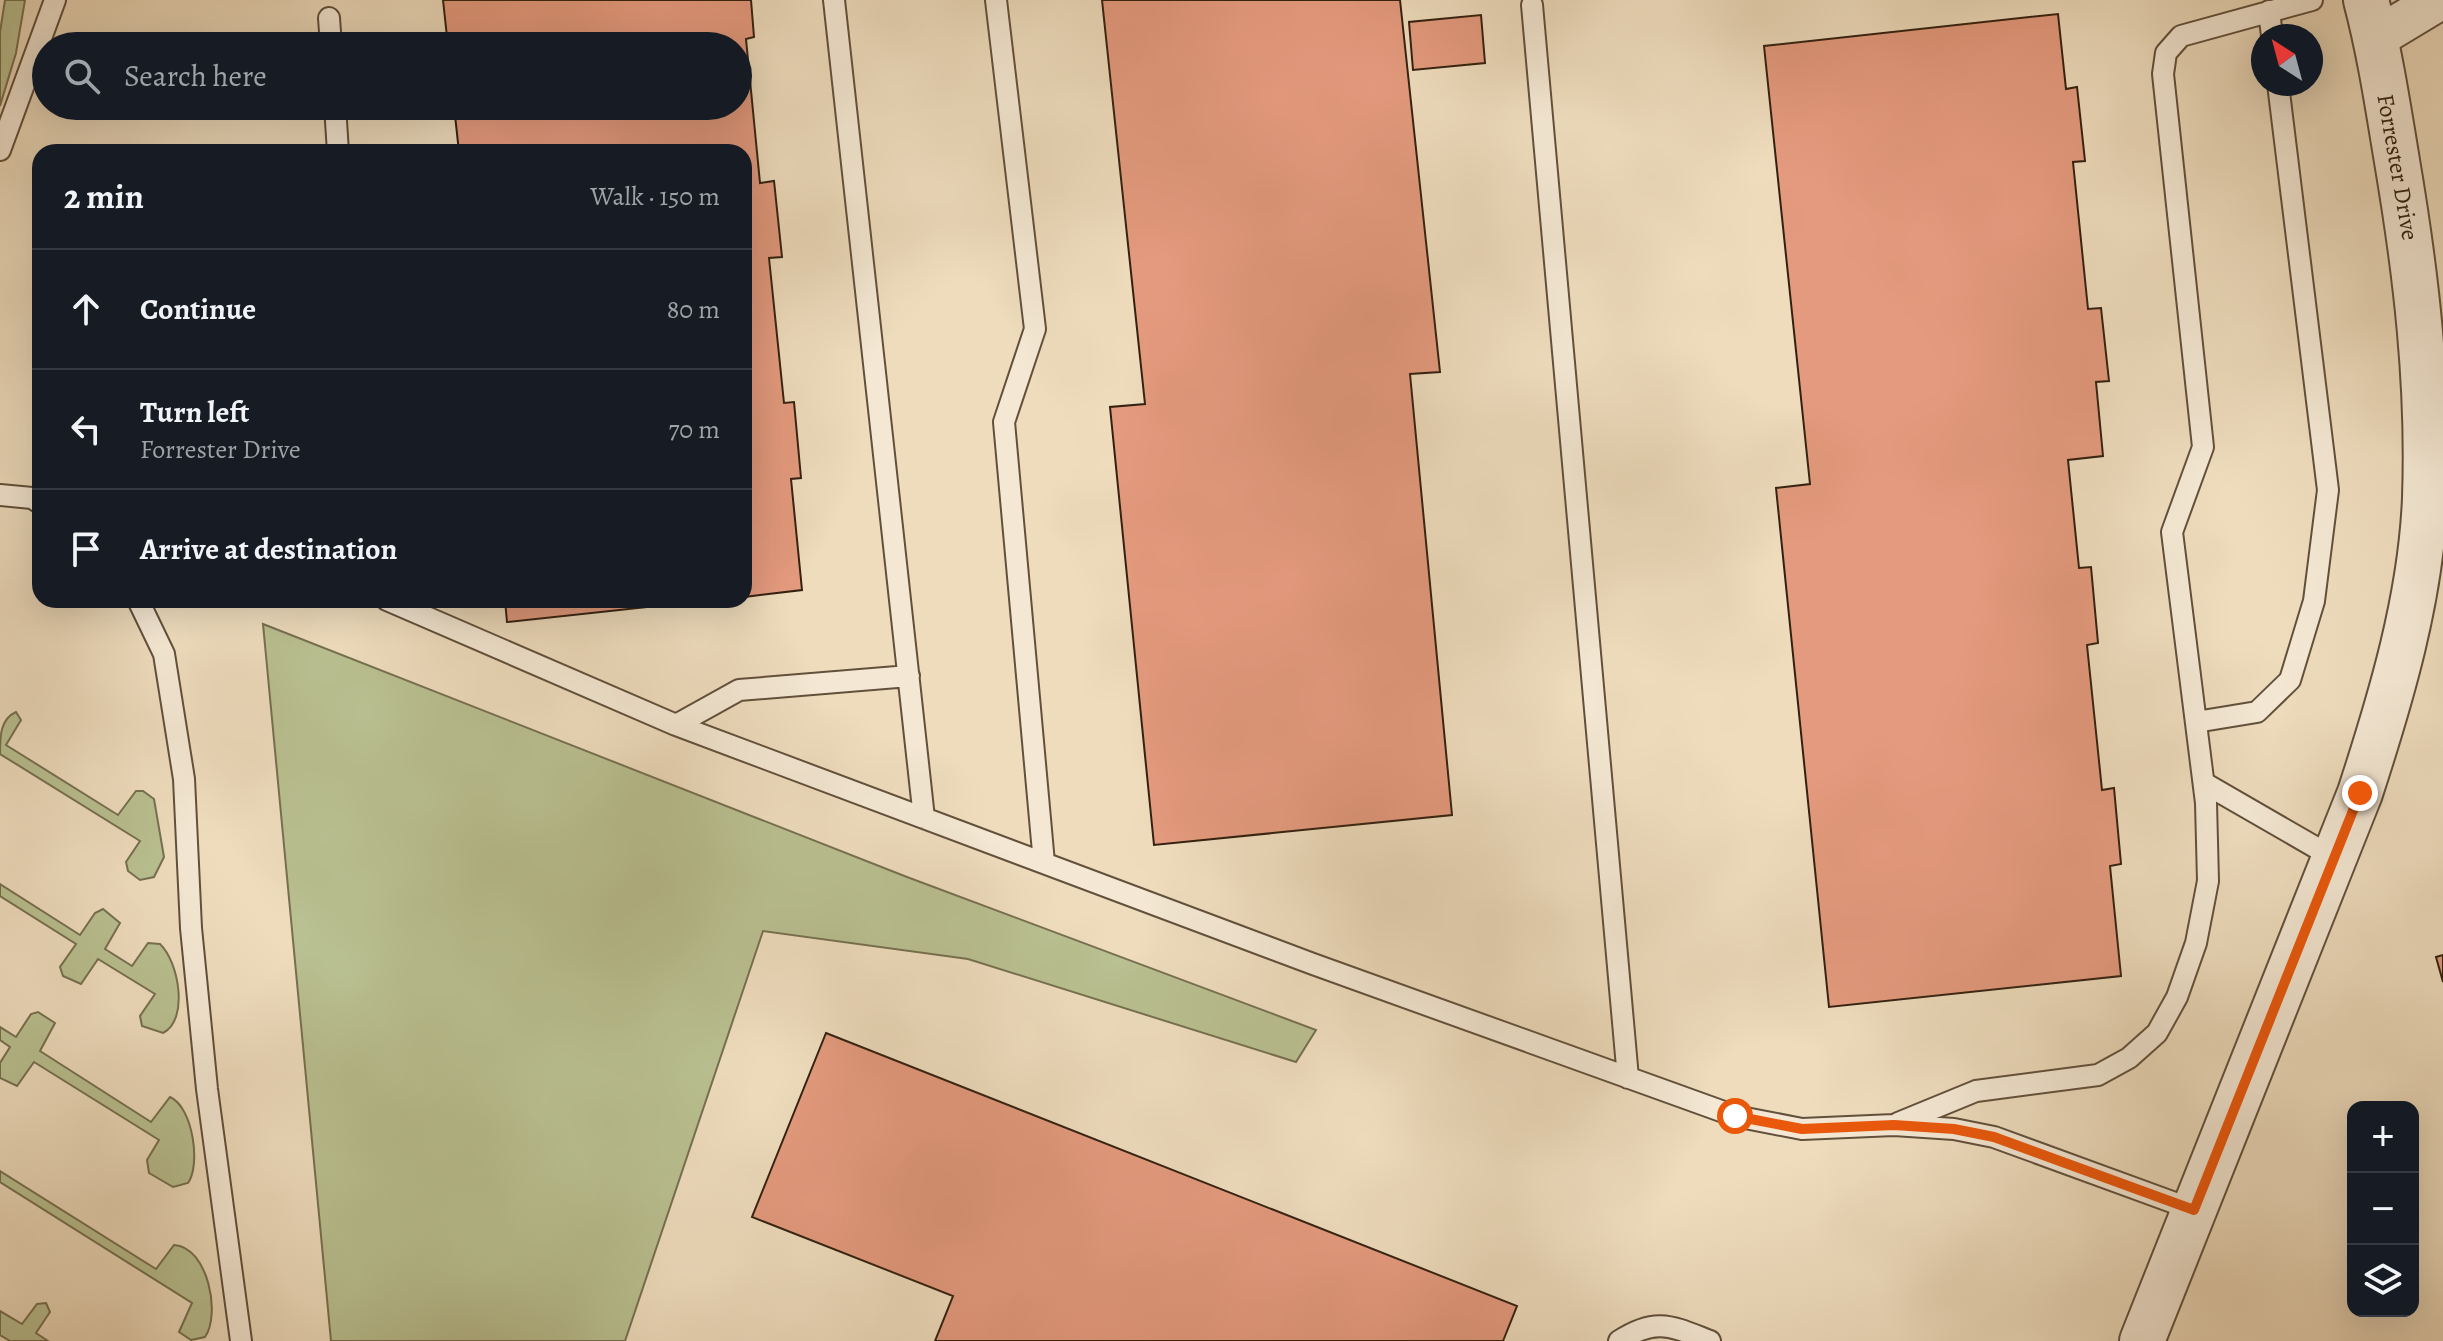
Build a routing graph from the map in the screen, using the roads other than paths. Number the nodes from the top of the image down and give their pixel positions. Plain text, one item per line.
1 (55, 0) edge
2 (834, 0) edge
3 (996, 0) edge
4 (2312, 0) edge
5 (2439, 0) edge
6 (1532, 5) dead end
7 (2269, 11) junction
8 (329, 18) dead end
9 (2371, 19) edge
10 (2271, 24) edge
11 (43, 32) edge
12 (330, 32) edge
13 (32, 63) edge
14 (2279, 96) edge
15 (336, 120) edge
16 (337, 144) edge
17 (0, 150) edge
18 (0, 495) edge
19 (32, 498) edge
20 (142, 608) edge
21 (405, 608) edge
22 (909, 676) junction
23 (2196, 722) junction
24 (676, 725) junction
25 (2204, 783) junction
26 (924, 818) junction
27 (2334, 858) junction
28 (1044, 863) junction
29 (1628, 1078) junction
30 (1894, 1125) junction
31 (2194, 1210) junction
32 (241, 1341) edge
33 (1619, 1341) edge
34 (1710, 1341) edge
35 (2142, 1341) edge

1 - 11 lane
2 - 22 lane
3 - 28 lane
4 - 7 lane
5 - 9 street
6 - 29 lane
7 - 10 lane
7 - 23 lane
8 - 12 lane
9 - 27 street, Forrester Drive
13 - 17 lane
14 - 23 lane
15 - 16 lane
18 - 19 lane
20 - 32 lane
21 - 24 lane
22 - 24 lane
22 - 26 lane
23 - 25 lane
24 - 26 lane
25 - 27 lane
25 - 30 lane
26 - 28 lane
27 - 31 street, Forrester Drive
28 - 29 lane
29 - 30 lane
30 - 31 lane
31 - 35 street, Forrester Drive
33 - 34 lane

